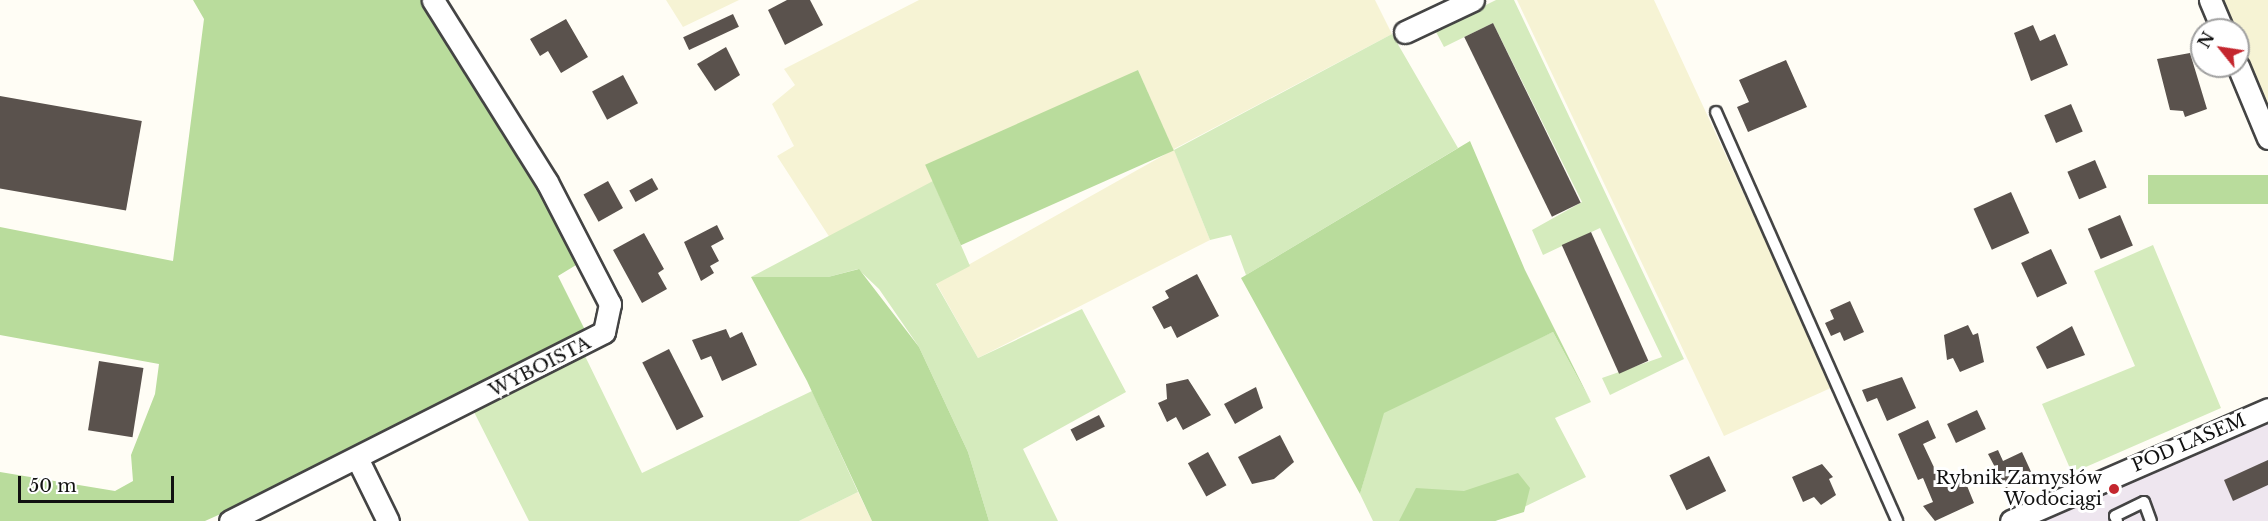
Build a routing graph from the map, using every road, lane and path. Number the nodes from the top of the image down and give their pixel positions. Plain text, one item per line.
1 (433, 0) edge
2 (1473, 0) edge
3 (2210, 0) edge
4 (2218, 18) edge
5 (1405, 32) dead end
6 (2243, 78) edge
7 (1716, 112) dead end
8 (2268, 138) edge
9 (2268, 409) edge
10 (357, 458) junction
11 (2026, 518) edge
12 (230, 521) edge
13 (388, 521) edge
14 (1897, 521) edge
15 (2117, 521) edge
16 (2151, 521) edge

1 - 10 street, WYBOISTA
2 - 5 street
3 - 4 street
6 - 8 street
7 - 14 lane
9 - 11 street, POD LASEM
10 - 12 street, WYBOISTA
10 - 13 street
15 - 16 lane

